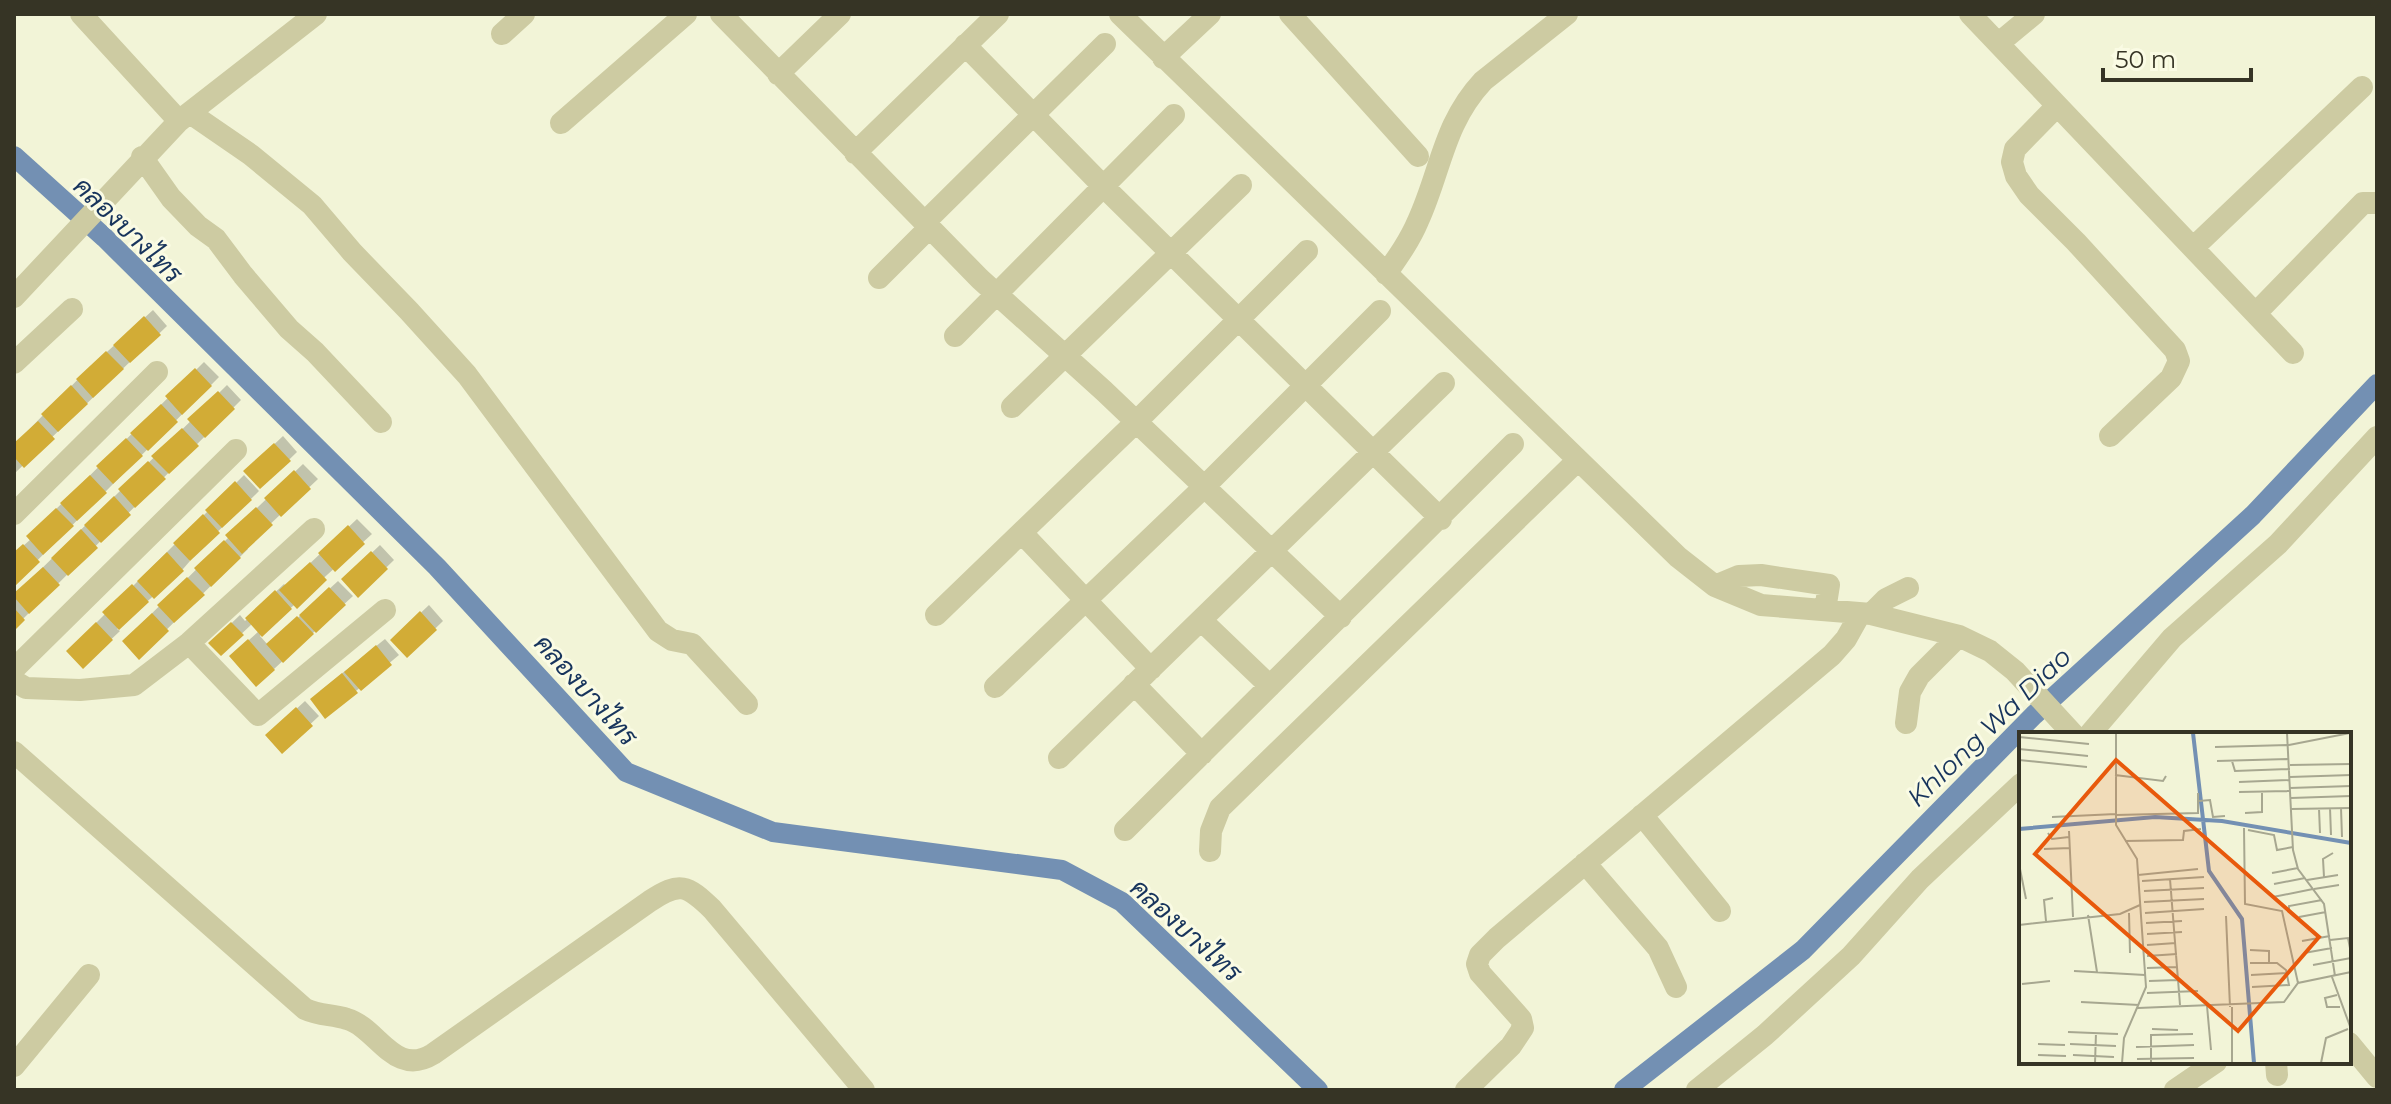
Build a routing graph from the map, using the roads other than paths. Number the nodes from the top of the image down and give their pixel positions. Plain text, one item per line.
1 (81, 14) edge
2 (316, 14) edge
3 (524, 14) edge
4 (686, 14) edge
5 (721, 14) edge
6 (840, 14) edge
7 (998, 14) edge
8 (1120, 14) edge
9 (1210, 14) edge
10 (1290, 14) edge
11 (1567, 14) edge
12 (1970, 14) edge
13 (2034, 14) edge
14 (502, 34) dead end
15 (1999, 43) junction
16 (1105, 44) dead end
17 (965, 45) junction
18 (1163, 58) junction
19 (778, 74) junction
20 (2362, 87) dead end
21 (2057, 106) junction
22 (1174, 115) dead end
23 (1033, 116) junction
24 (184, 117) junction
25 (561, 123) dead end
26 (855, 153) junction
27 (1418, 156) dead end
28 (142, 157) junction
29 (1241, 185) dead end
30 (1104, 187) junction
31 (2377, 203) edge
32 (927, 225) junction
33 (2194, 247) junction
34 (1307, 251) dead end
35 (1171, 254) junction
36 (1386, 274) junction
37 (879, 278) dead end
38 (998, 296) junction
39 (14, 297) edge
40 (72, 309) dead end
41 (1380, 311) dead end
42 (2256, 313) junction
43 (1238, 319) junction
44 (955, 336) dead end
45 (2293, 353) dead end
46 (1064, 358) junction
47 (14, 363) edge
48 (157, 372) dead end
49 (1444, 383) dead end
50 (1305, 387) junction
51 (1012, 407) dead end
52 (381, 422) dead end
53 (1135, 423) junction
54 (2110, 436) dead end
55 (2377, 437) edge
56 (1513, 444) dead end
57 (236, 450) dead end
58 (1373, 452) junction
59 (1578, 460) junction
60 (1203, 488) junction
61 (14, 514) edge
62 (1441, 519) junction
63 (314, 529) dead end
64 (1022, 533) junction
65 (1271, 551) junction
66 (1908, 588) dead end
67 (1088, 599) junction
68 (385, 610) dead end
69 (1865, 614) junction
70 (936, 615) dead end
71 (1341, 617) junction
72 (1201, 620) junction
73 (1959, 636) junction
74 (189, 643) junction
75 (14, 669) edge
76 (1151, 669) junction
77 (14, 681) edge
78 (1134, 684) junction
79 (1270, 686) junction
80 (995, 687) dead end
81 (747, 704) dead end
82 (1906, 723) dead end
83 (2067, 728) edge
84 (2092, 732) edge
85 (14, 752) edge
86 (1202, 754) junction
87 (1059, 758) dead end
88 (2019, 786) edge
89 (1642, 815) junction
90 (1125, 830) dead end
91 (1210, 851) dead end
92 (1585, 863) junction
93 (1720, 911) dead end
94 (89, 975) dead end
95 (1676, 987) dead end
96 (2351, 1045) edge
97 (2213, 1064) edge
98 (14, 1066) edge
99 (2377, 1077) edge
100 (864, 1090) edge
101 (1466, 1090) edge
102 (1697, 1090) edge
103 (2175, 1090) edge

1 - 24 street
2 - 24 street
3 - 14 street
4 - 25 street
5 - 19 street
6 - 19 street
7 - 17 street
8 - 18 street
9 - 18 street
10 - 27 street
11 - 36 street
12 - 15 street
13 - 15 street
15 - 21 street
16 - 23 street
17 - 23 street
17 - 26 street
18 - 36 street
19 - 26 street
20 - 33 street
21 - 33 street
21 - 54 street
22 - 30 street
23 - 30 street
23 - 32 street
24 - 28 street
24 - 81 street
26 - 32 street
28 - 39 street
28 - 52 street
29 - 35 street
30 - 35 street
30 - 38 street
31 - 42 street
32 - 37 street
32 - 38 street
33 - 42 street
34 - 43 street
35 - 43 street
35 - 46 street
36 - 59 street
38 - 44 street
38 - 46 street
40 - 47 street
41 - 50 street
42 - 45 street
43 - 50 street
43 - 53 street
46 - 51 street
46 - 53 street
48 - 61 street
49 - 58 street
50 - 58 street
50 - 60 street
53 - 60 street
53 - 64 street
55 - 84 street
56 - 62 street
57 - 75 street
58 - 62 street
58 - 65 street
59 - 69 street
59 - 91 street
60 - 65 street
60 - 67 street
62 - 71 street
63 - 74 street
64 - 67 street
64 - 70 street
65 - 71 street
65 - 72 street
66 - 69 street
67 - 76 street
67 - 80 street
68 - 74 street
69 - 73 street
69 - 89 street
71 - 79 street
72 - 76 street
72 - 79 street
73 - 82 street
73 - 83 street
74 - 77 street
76 - 78 street
78 - 86 street
78 - 87 street
79 - 86 street
85 - 100 street
86 - 90 street
88 - 102 street
89 - 92 street
89 - 93 street
92 - 95 street
92 - 101 street
94 - 98 street
96 - 99 street
97 - 103 street

